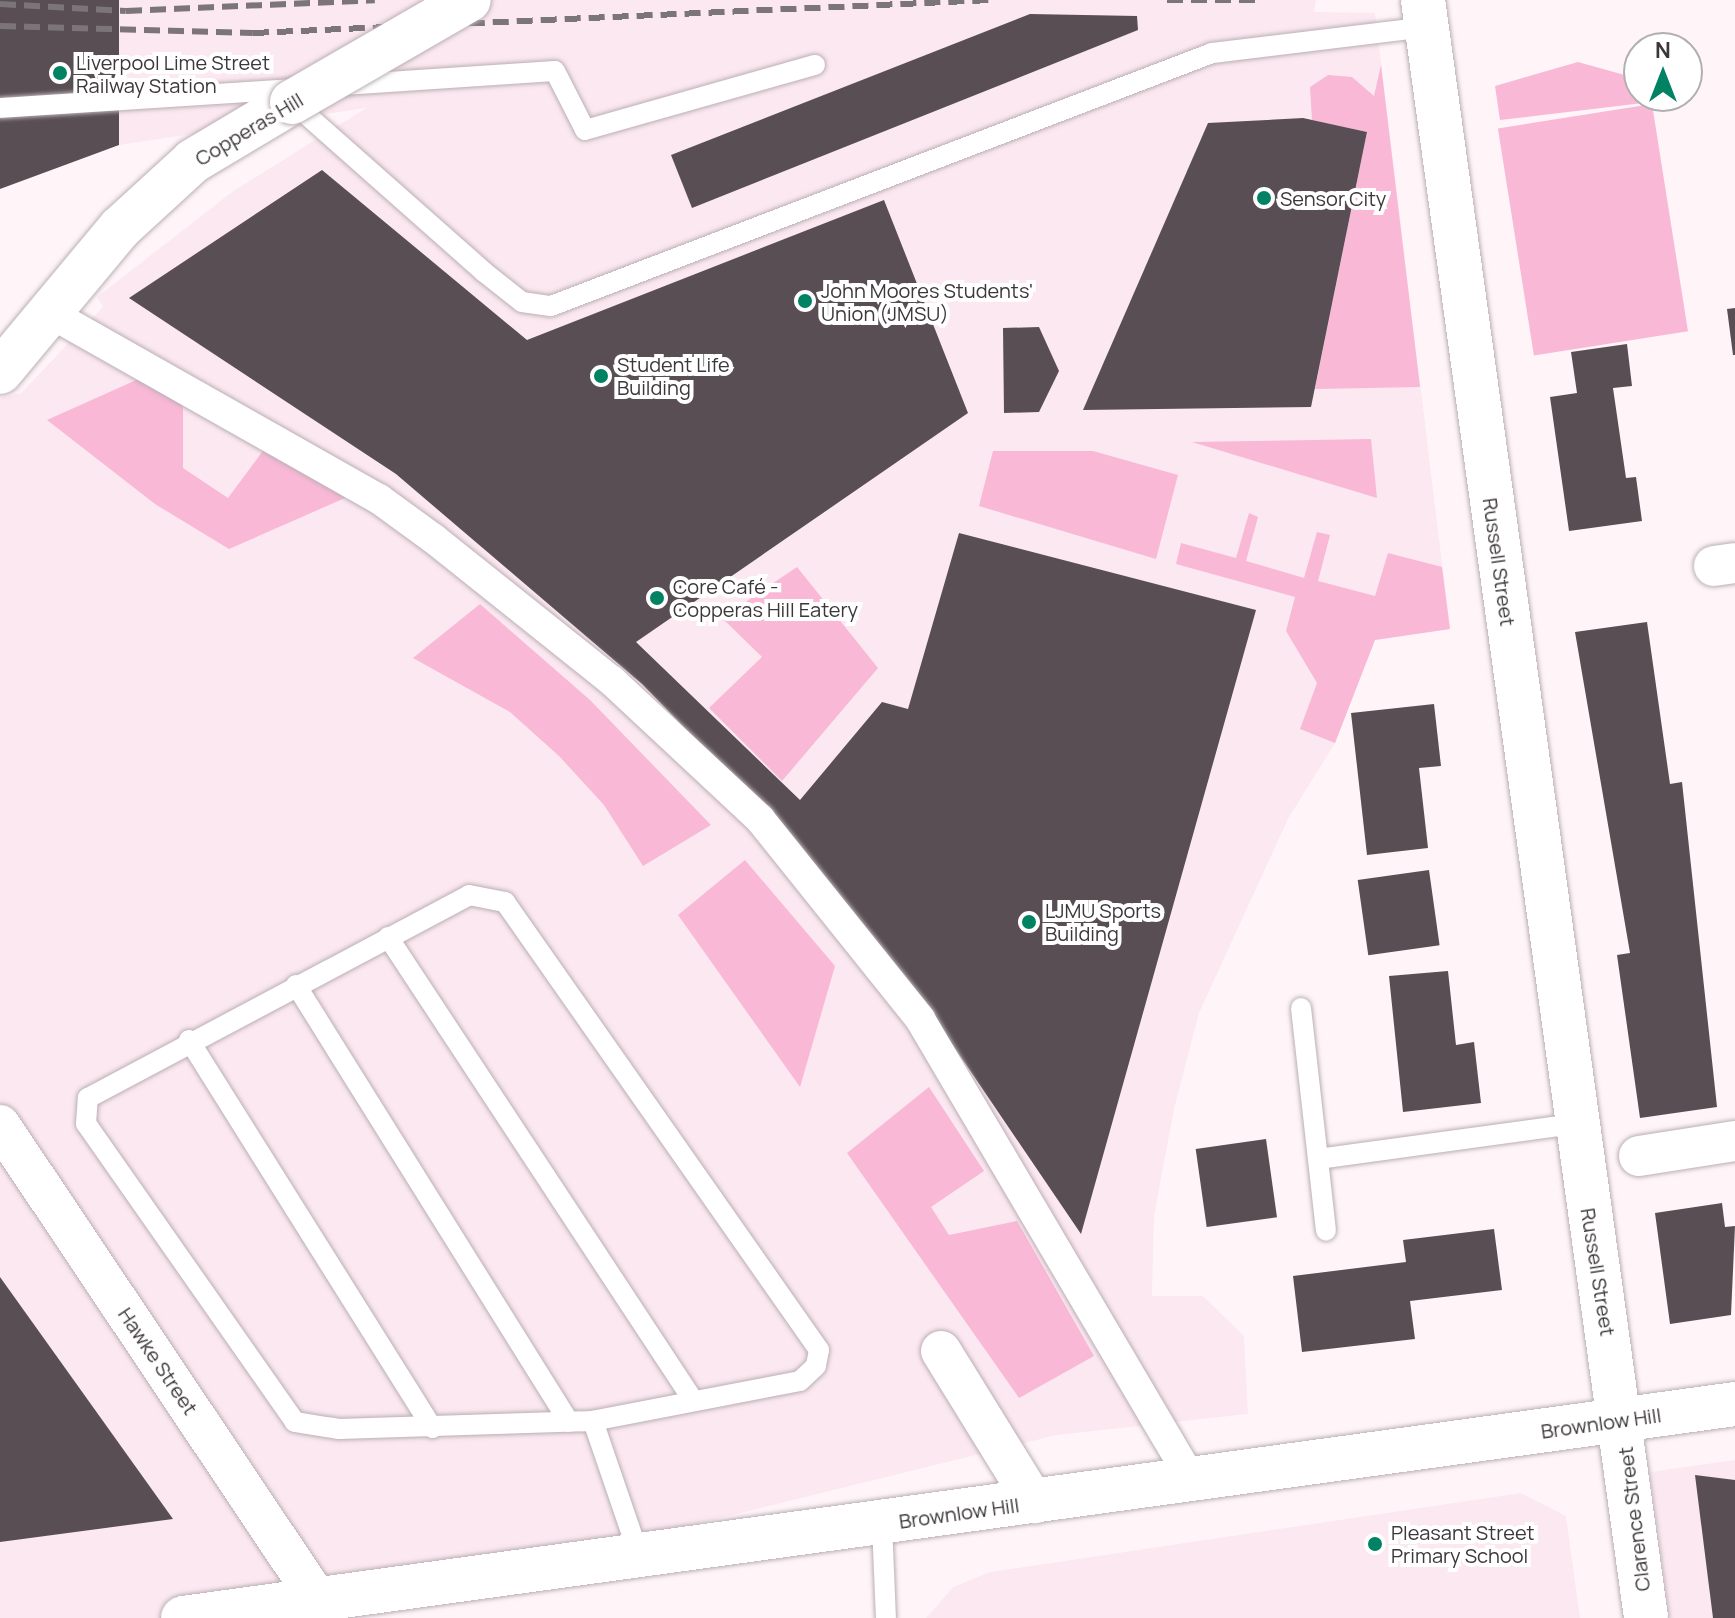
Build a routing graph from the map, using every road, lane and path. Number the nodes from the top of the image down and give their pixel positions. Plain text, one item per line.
1 (469, 0) edge
2 (1426, 13) edge
3 (815, 65) dead end
4 (292, 102) junction
5 (0, 108) edge
6 (50, 313) junction
7 (5, 360) edge
8 (388, 937) junction
9 (296, 985) junction
10 (1301, 1008) dead end
11 (189, 1040) junction
12 (1575, 1124) junction
13 (0, 1125) edge
14 (1735, 1141) edge
15 (1639, 1156) dead end
16 (1318, 1159) junction
17 (1326, 1231) dead end
18 (941, 1351) dead end
19 (693, 1400) junction
20 (1735, 1404) edge
21 (1623, 1420) junction
22 (593, 1421) junction
23 (569, 1422) junction
24 (432, 1428) junction
25 (1190, 1477) junction
26 (1035, 1503) junction
27 (882, 1524) junction
28 (639, 1555) junction
29 (316, 1597) junction
30 (183, 1618) edge
31 (886, 1618) edge
32 (1646, 1618) edge

1 - 4 street, Copperas Hill, bridge
2 - 4 lane
2 - 12 street, Russell Street
3 - 5 lane
4 - 6 street, Copperas Hill
6 - 7 street, Copperas Hill
6 - 25 street
8 - 9 lane
8 - 19 lane
8 - 19 lane
9 - 11 lane
9 - 23 lane
10 - 16 lane
11 - 24 lane
11 - 24 lane
12 - 16 lane
12 - 21 street, Russell Street
13 - 29 street, Hawke Street
14 - 15 street
16 - 17 lane
18 - 26 street
19 - 22 lane
20 - 21 street, Brownlow Hill
21 - 25 street, Brownlow Hill
21 - 32 street, Clarence Street
22 - 23 lane
22 - 28 lane
23 - 24 lane
25 - 26 street, Brownlow Hill
26 - 27 street, Brownlow Hill
27 - 28 street, Brownlow Hill
27 - 31 lane
28 - 29 street, Brownlow Hill
29 - 30 street, Brownlow Hill

